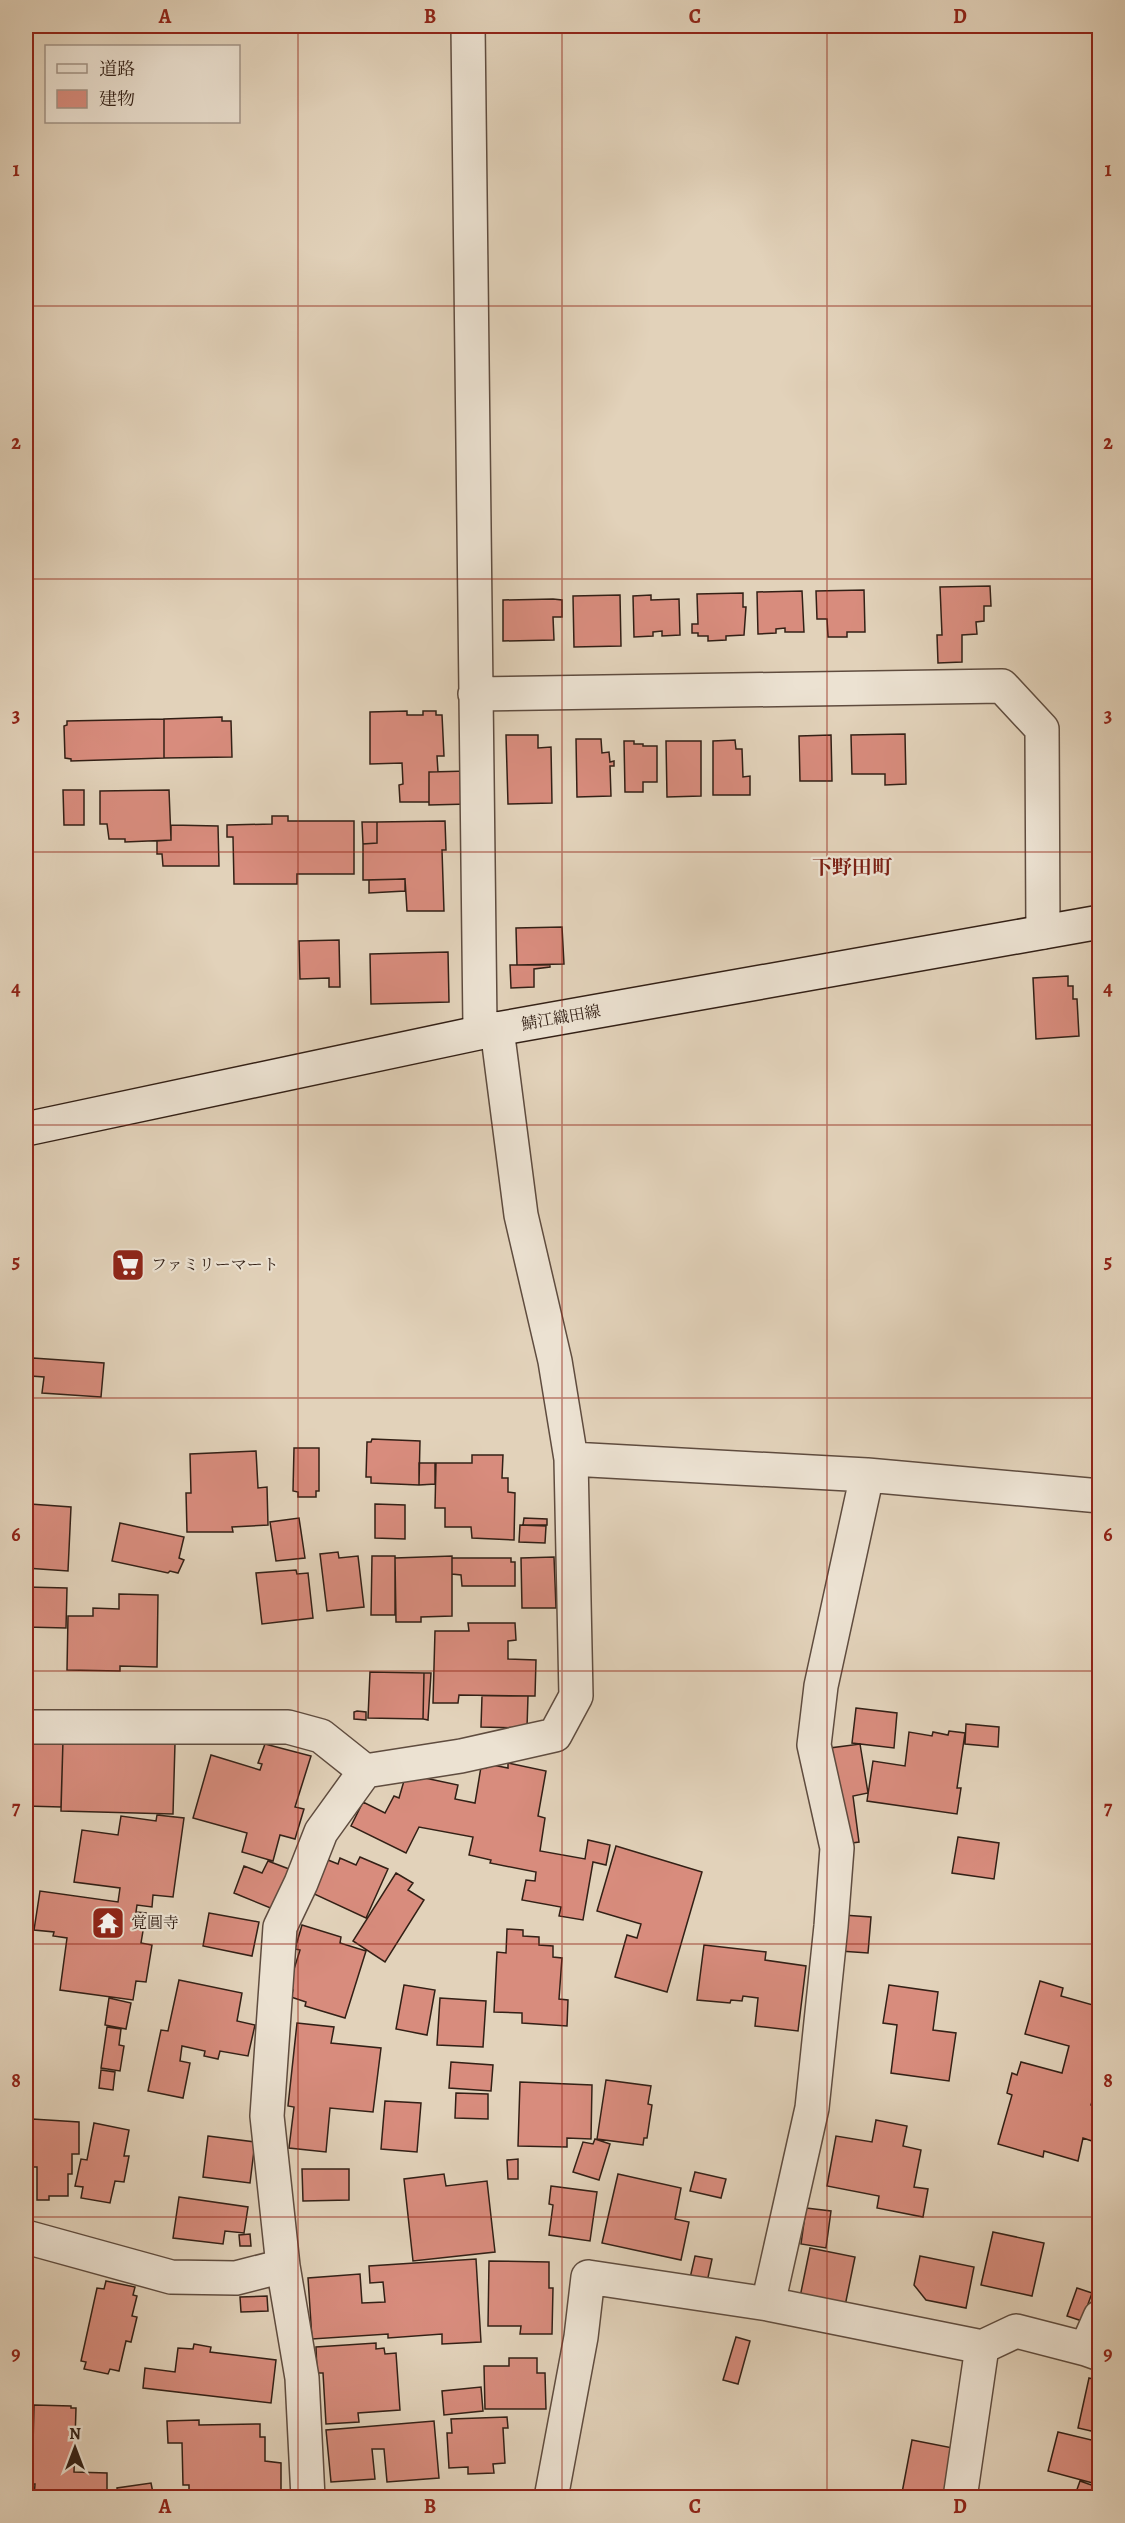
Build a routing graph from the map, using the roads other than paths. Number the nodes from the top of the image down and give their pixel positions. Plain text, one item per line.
1 (468, 26) edge
2 (476, 694) junction
3 (1100, 922) edge
4 (1043, 932) junction
5 (497, 1029) junction
6 (26, 1129) edge
7 (571, 1459) junction
8 (867, 1475) junction
9 (1100, 1496) edge
10 (26, 1727) edge
11 (365, 1771) junction
12 (26, 2237) edge
13 (283, 2266) junction
14 (768, 2304) junction
15 (1100, 2317) edge
16 (982, 2347) junction
17 (1093, 2351) edge
18 (308, 2498) edge
19 (551, 2498) edge
20 (960, 2498) edge

1 - 2 street
2 - 4 street
2 - 5 street
3 - 4 street, 鯖江織田線
4 - 5 street, 鯖江織田線
5 - 6 street, 鯖江織田線
5 - 7 street
7 - 8 street
7 - 11 street
8 - 9 street
8 - 14 street
10 - 11 street
11 - 13 street
12 - 13 street
13 - 18 street
14 - 16 street
14 - 19 street
15 - 17 street
16 - 17 street
16 - 20 street

